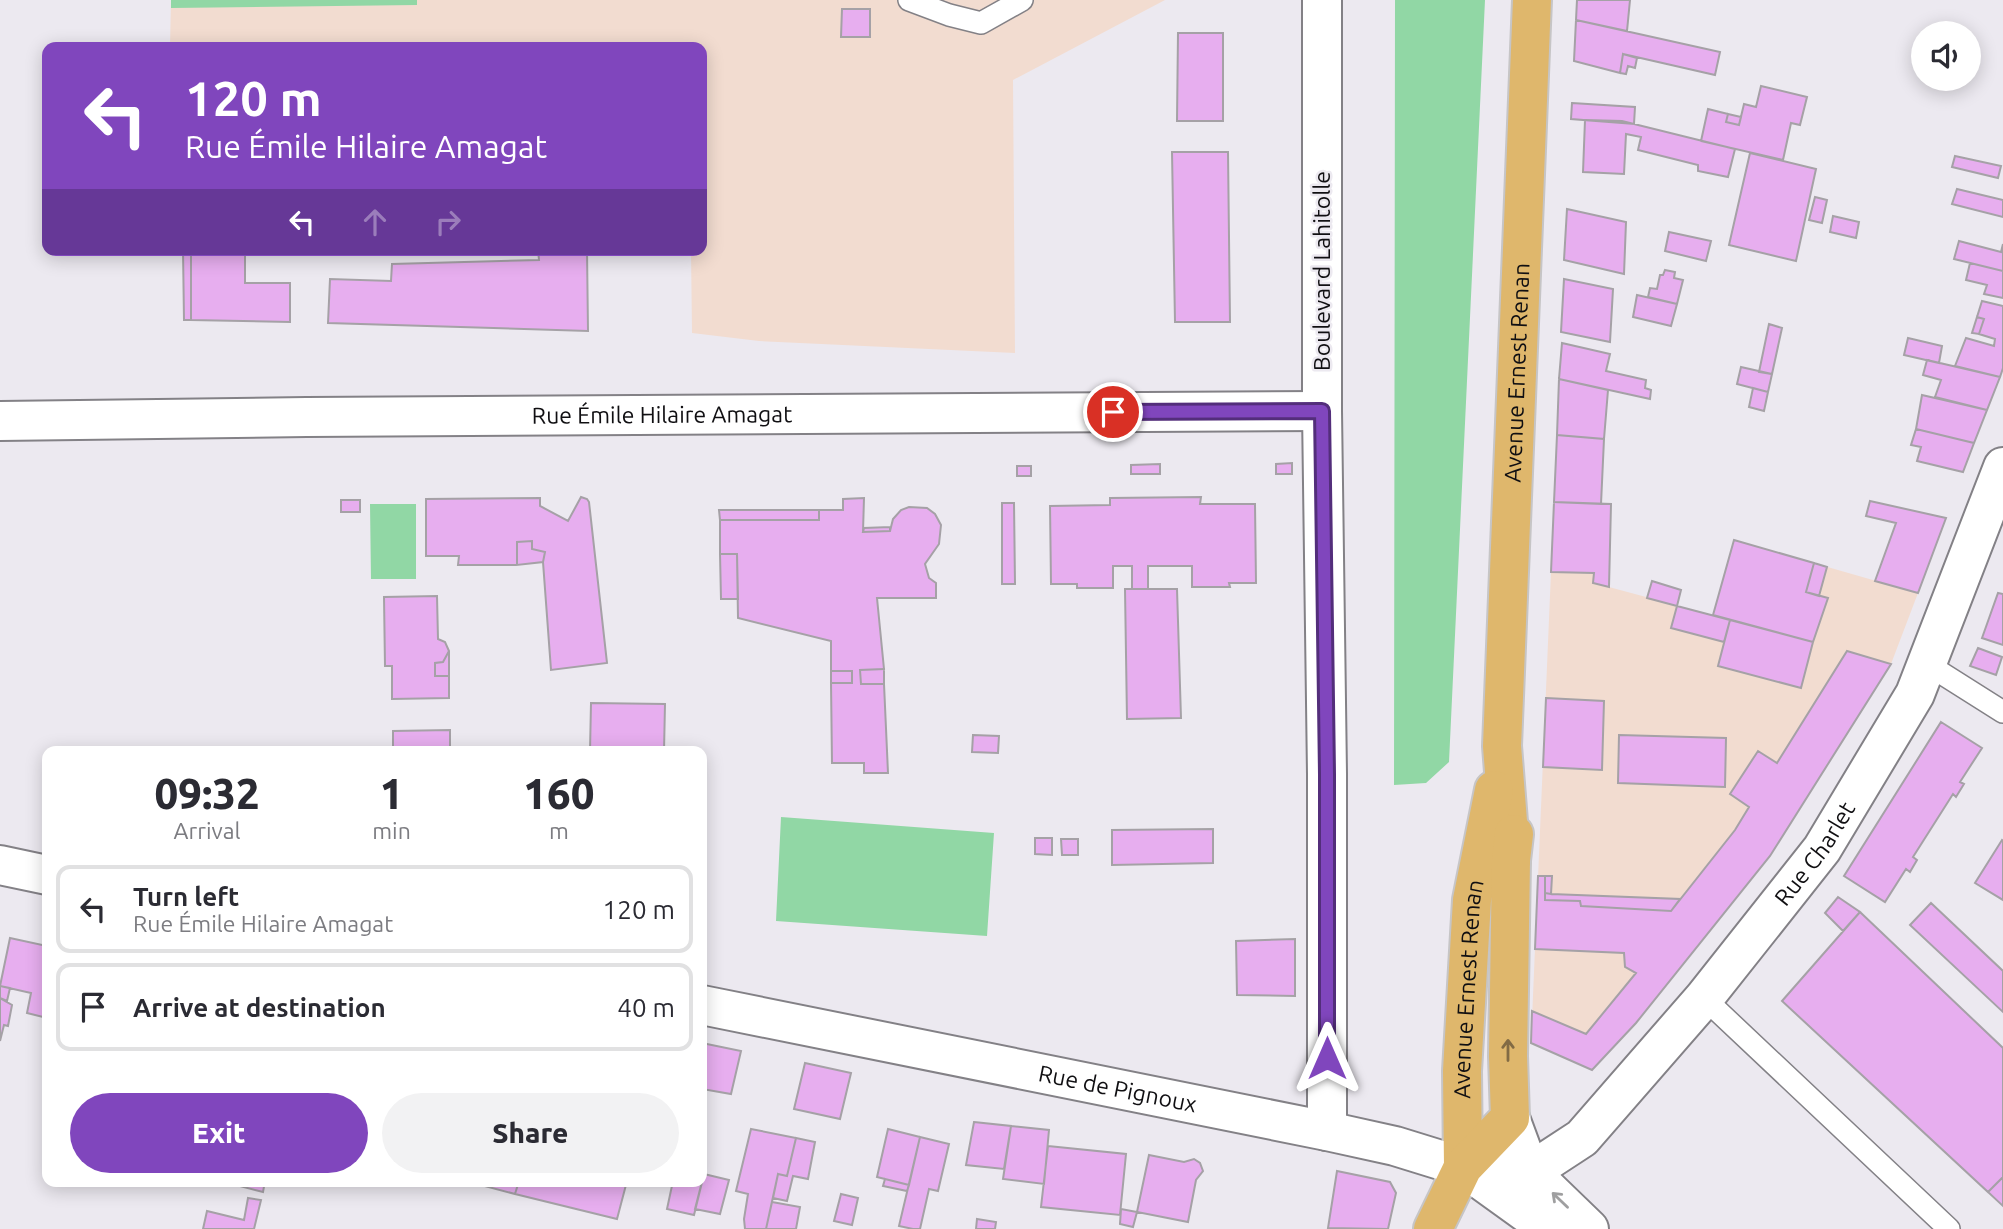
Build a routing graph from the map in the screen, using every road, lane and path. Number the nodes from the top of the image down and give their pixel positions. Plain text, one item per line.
1 (909, 0) edge
2 (1022, 0) edge
3 (1322, 0) edge
4 (1532, 0) edge
5 (1322, 411) junction
6 (0, 421) edge
7 (2003, 467) edge
8 (1927, 664) junction
9 (2003, 712) edge
10 (1502, 746) junction
11 (0, 865) edge
12 (42, 874) edge
13 (1704, 998) junction
14 (707, 1006) edge
15 (1510, 1118) junction
16 (1327, 1131) junction
17 (1463, 1167) junction
18 (1531, 1172) junction
19 (1433, 1229) edge
20 (1508, 1229) edge
21 (1549, 1229) edge
22 (1589, 1229) edge
23 (1949, 1229) edge

1 - 2 lane
3 - 5 street, Boulevard Lahitolle
4 - 10 main road, Avenue Ernest Renan
5 - 6 street, Rue Émile Hilaire Amagat
5 - 16 street, Boulevard Lahitolle
7 - 8 street, Rue Charlet
8 - 9 lane
8 - 13 street, Rue Charlet
15 -> 10 main road, Avenue Ernest Renan
10 - 17 main road, Avenue Ernest Renan
11 - 12 street
13 - 18 street, Rue Charlet
13 - 23 lane
14 - 16 street, Rue de Pignoux
15 - 17 main road
15 - 18 street, Avenue Ernest Renan
16 - 17 street, Rue de Pignoux
17 - 18 street, Rue de Pignoux
17 - 19 main road
17 - 20 street
17 - 21 street
22 -> 18 street

